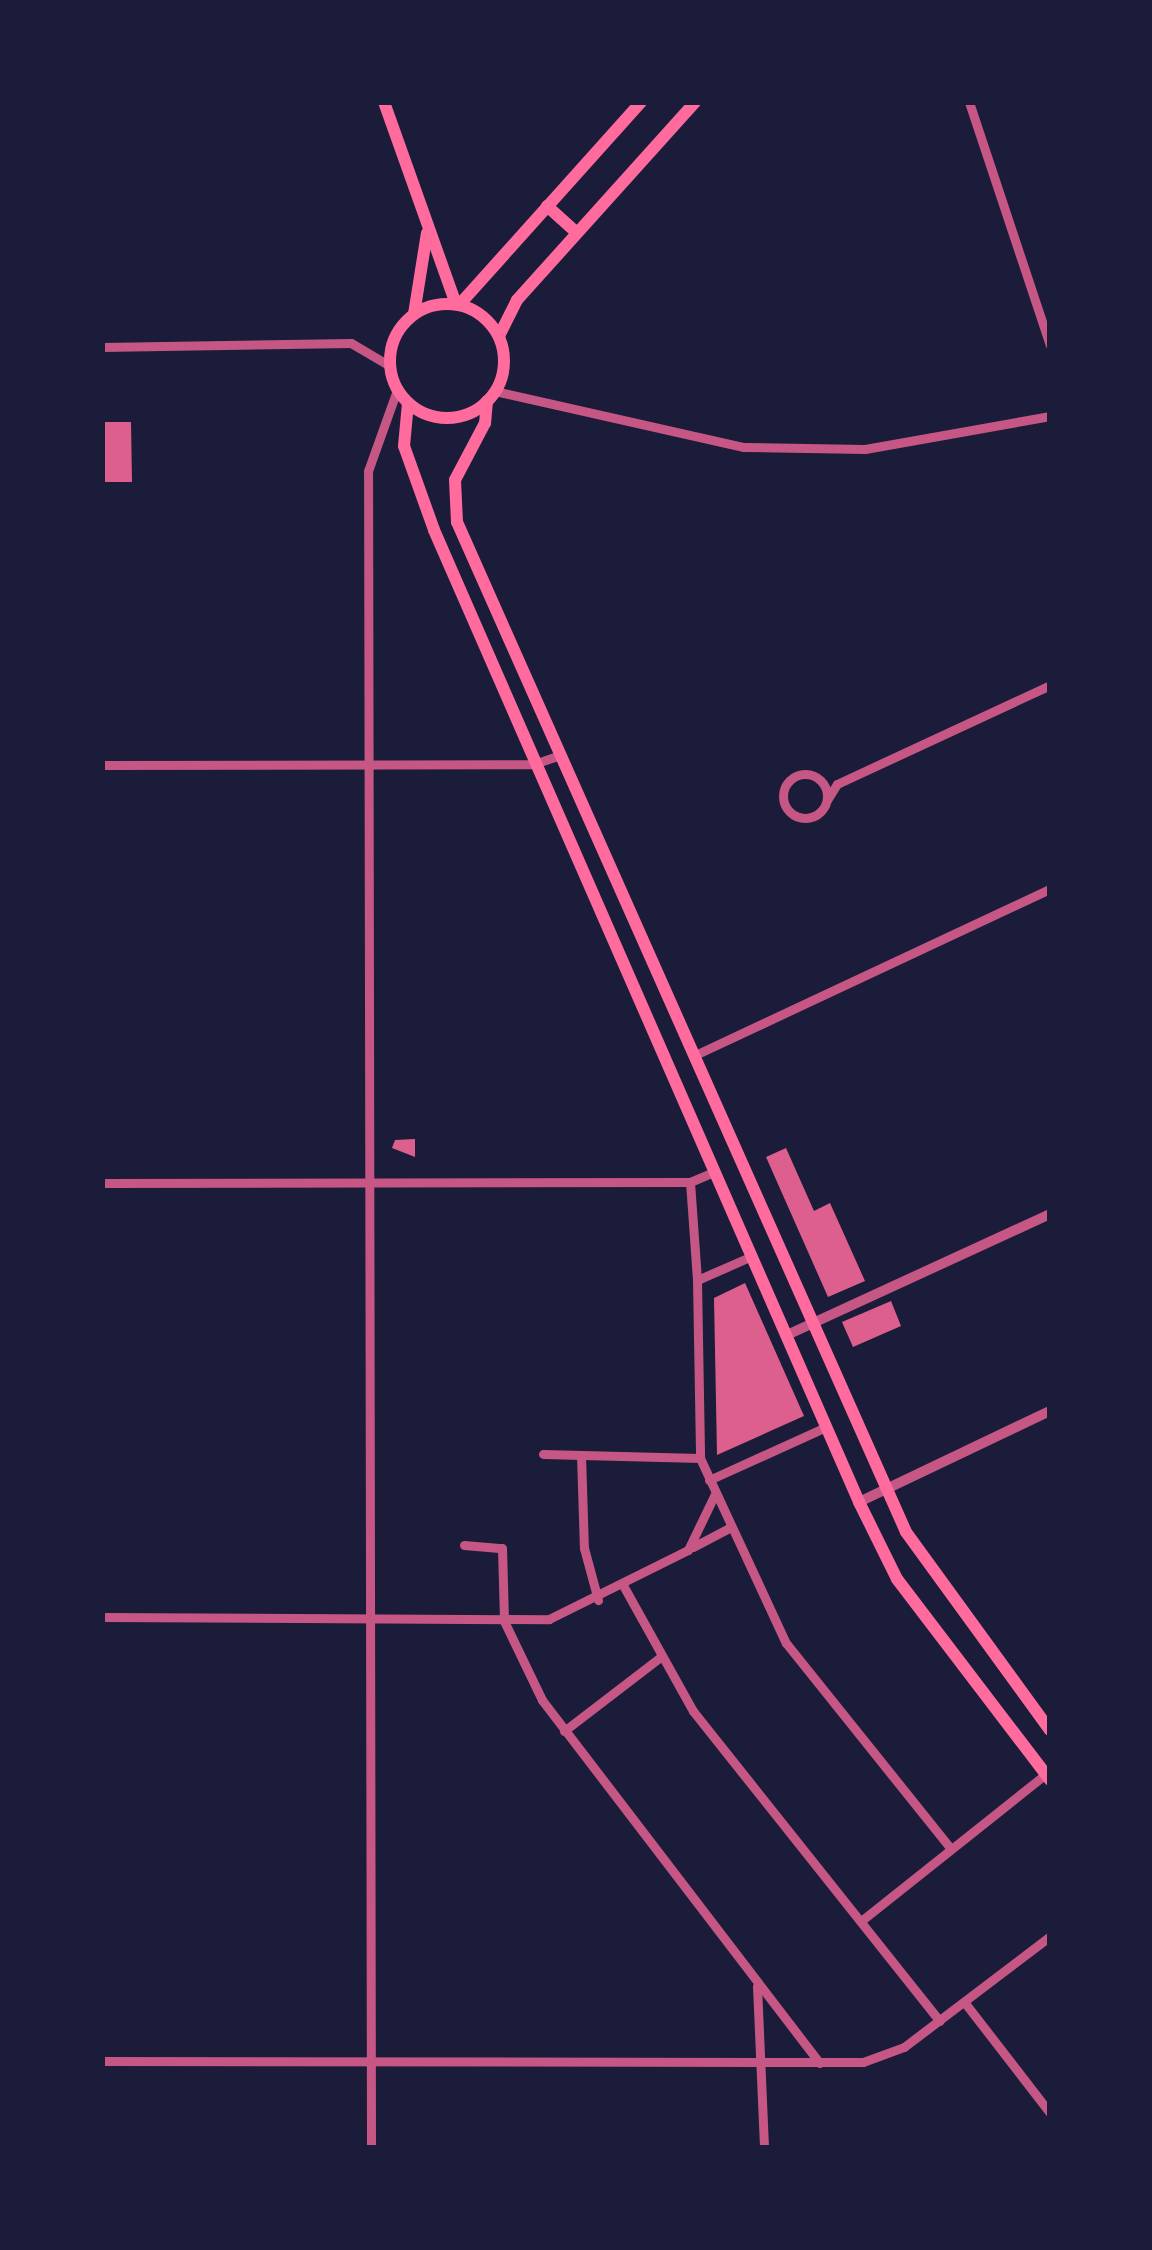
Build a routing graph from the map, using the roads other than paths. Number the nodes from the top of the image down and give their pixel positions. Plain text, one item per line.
1 (384, 102) edge
2 (640, 102) edge
3 (695, 102) edge
4 (969, 102) edge
5 (547, 206) junction
6 (425, 219) junction
7 (577, 233) junction
8 (1050, 298) edge
9 (1036, 303) junction
10 (458, 304) junction
11 (413, 314) junction
12 (499, 336) junction
13 (1050, 345) edge
14 (102, 347) edge
15 (389, 366) junction
16 (397, 389) junction
17 (491, 396) junction
18 (408, 403) junction
19 (1050, 416) edge
20 (1050, 686) edge
21 (557, 756) junction
22 (534, 764) junction
23 (102, 765) edge
24 (365, 767) junction
25 (819, 778) junction
26 (837, 784) junction
27 (827, 800) junction
28 (1050, 889) edge
29 (693, 1056) junction
30 (715, 1172) junction
31 (690, 1182) junction
32 (102, 1183) edge
33 (369, 1184) junction
34 (1050, 1214) edge
35 (752, 1256) junction
36 (697, 1280) junction
37 (811, 1325) junction
38 (787, 1335) junction
39 (1050, 1412) edge
40 (826, 1427) junction
41 (543, 1454) dead end
42 (581, 1455) junction
43 (700, 1458) junction
44 (709, 1480) junction
45 (885, 1489) junction
46 (715, 1494) junction
47 (859, 1502) junction
48 (730, 1527) junction
49 (464, 1545) dead end
50 (688, 1550) junction
51 (624, 1587) junction
52 (598, 1600) junction
53 (102, 1617) edge
54 (365, 1620) junction
55 (504, 1621) junction
56 (658, 1658) junction
57 (1050, 1730) edge
58 (564, 1732) junction
59 (1048, 1777) edge
60 (951, 1850) junction
61 (861, 1921) junction
62 (1050, 1936) edge
63 (757, 1981) junction
64 (965, 2003) junction
65 (940, 2021) junction
66 (102, 2061) edge
67 (820, 2063) junction
68 (761, 2064) junction
69 (370, 2065) junction
70 (1050, 2113) edge
71 (371, 2148) edge
72 (764, 2148) edge

1 - 6 main road
2 - 5 main road
3 - 7 main road
4 - 9 street
5 - 7 main road
5 - 10 main road
6 - 10 main road
6 - 11 main road
7 - 12 main road
8 - 9 street
9 - 13 street
10 - 11 main road
10 - 12 main road
11 - 15 main road
12 - 17 main road
14 - 15 street
15 - 16 main road
16 - 18 main road
16 - 24 street
17 - 18 main road
17 - 19 street
17 - 21 main road
18 - 22 main road
20 - 26 street
21 - 22 street
21 - 29 main road
22 - 24 street
22 - 30 main road
23 - 24 street
24 - 33 street
25 - 26 street
25 - 27 street
25 - 27 street
26 - 27 street
28 - 29 street
29 - 37 main road
30 - 31 street
30 - 35 main road
31 - 33 street
31 - 36 street
32 - 33 street
33 - 54 street
34 - 37 street
35 - 36 street
35 - 38 main road
36 - 43 street
37 - 38 street
37 - 45 main road
38 - 40 main road
39 - 45 street
40 - 44 street
40 - 47 main road
41 - 42 street
42 - 43 street
42 - 52 street
43 - 44 street
44 - 46 street
45 - 47 street
45 - 57 main road
46 - 48 street
46 - 50 street
47 - 59 main road
48 - 50 street
48 - 60 street
49 - 55 street
50 - 51 street
51 - 52 street
51 - 56 street
52 - 55 street
53 - 54 street
54 - 55 street
54 - 69 street
55 - 58 street
56 - 58 street
56 - 61 street
58 - 63 street
59 - 60 street
60 - 61 street
61 - 65 street
62 - 64 street
63 - 67 street
63 - 68 street
64 - 65 street
64 - 70 street
65 - 67 street
66 - 69 street
67 - 68 street
68 - 69 street
68 - 72 street
69 - 71 street

